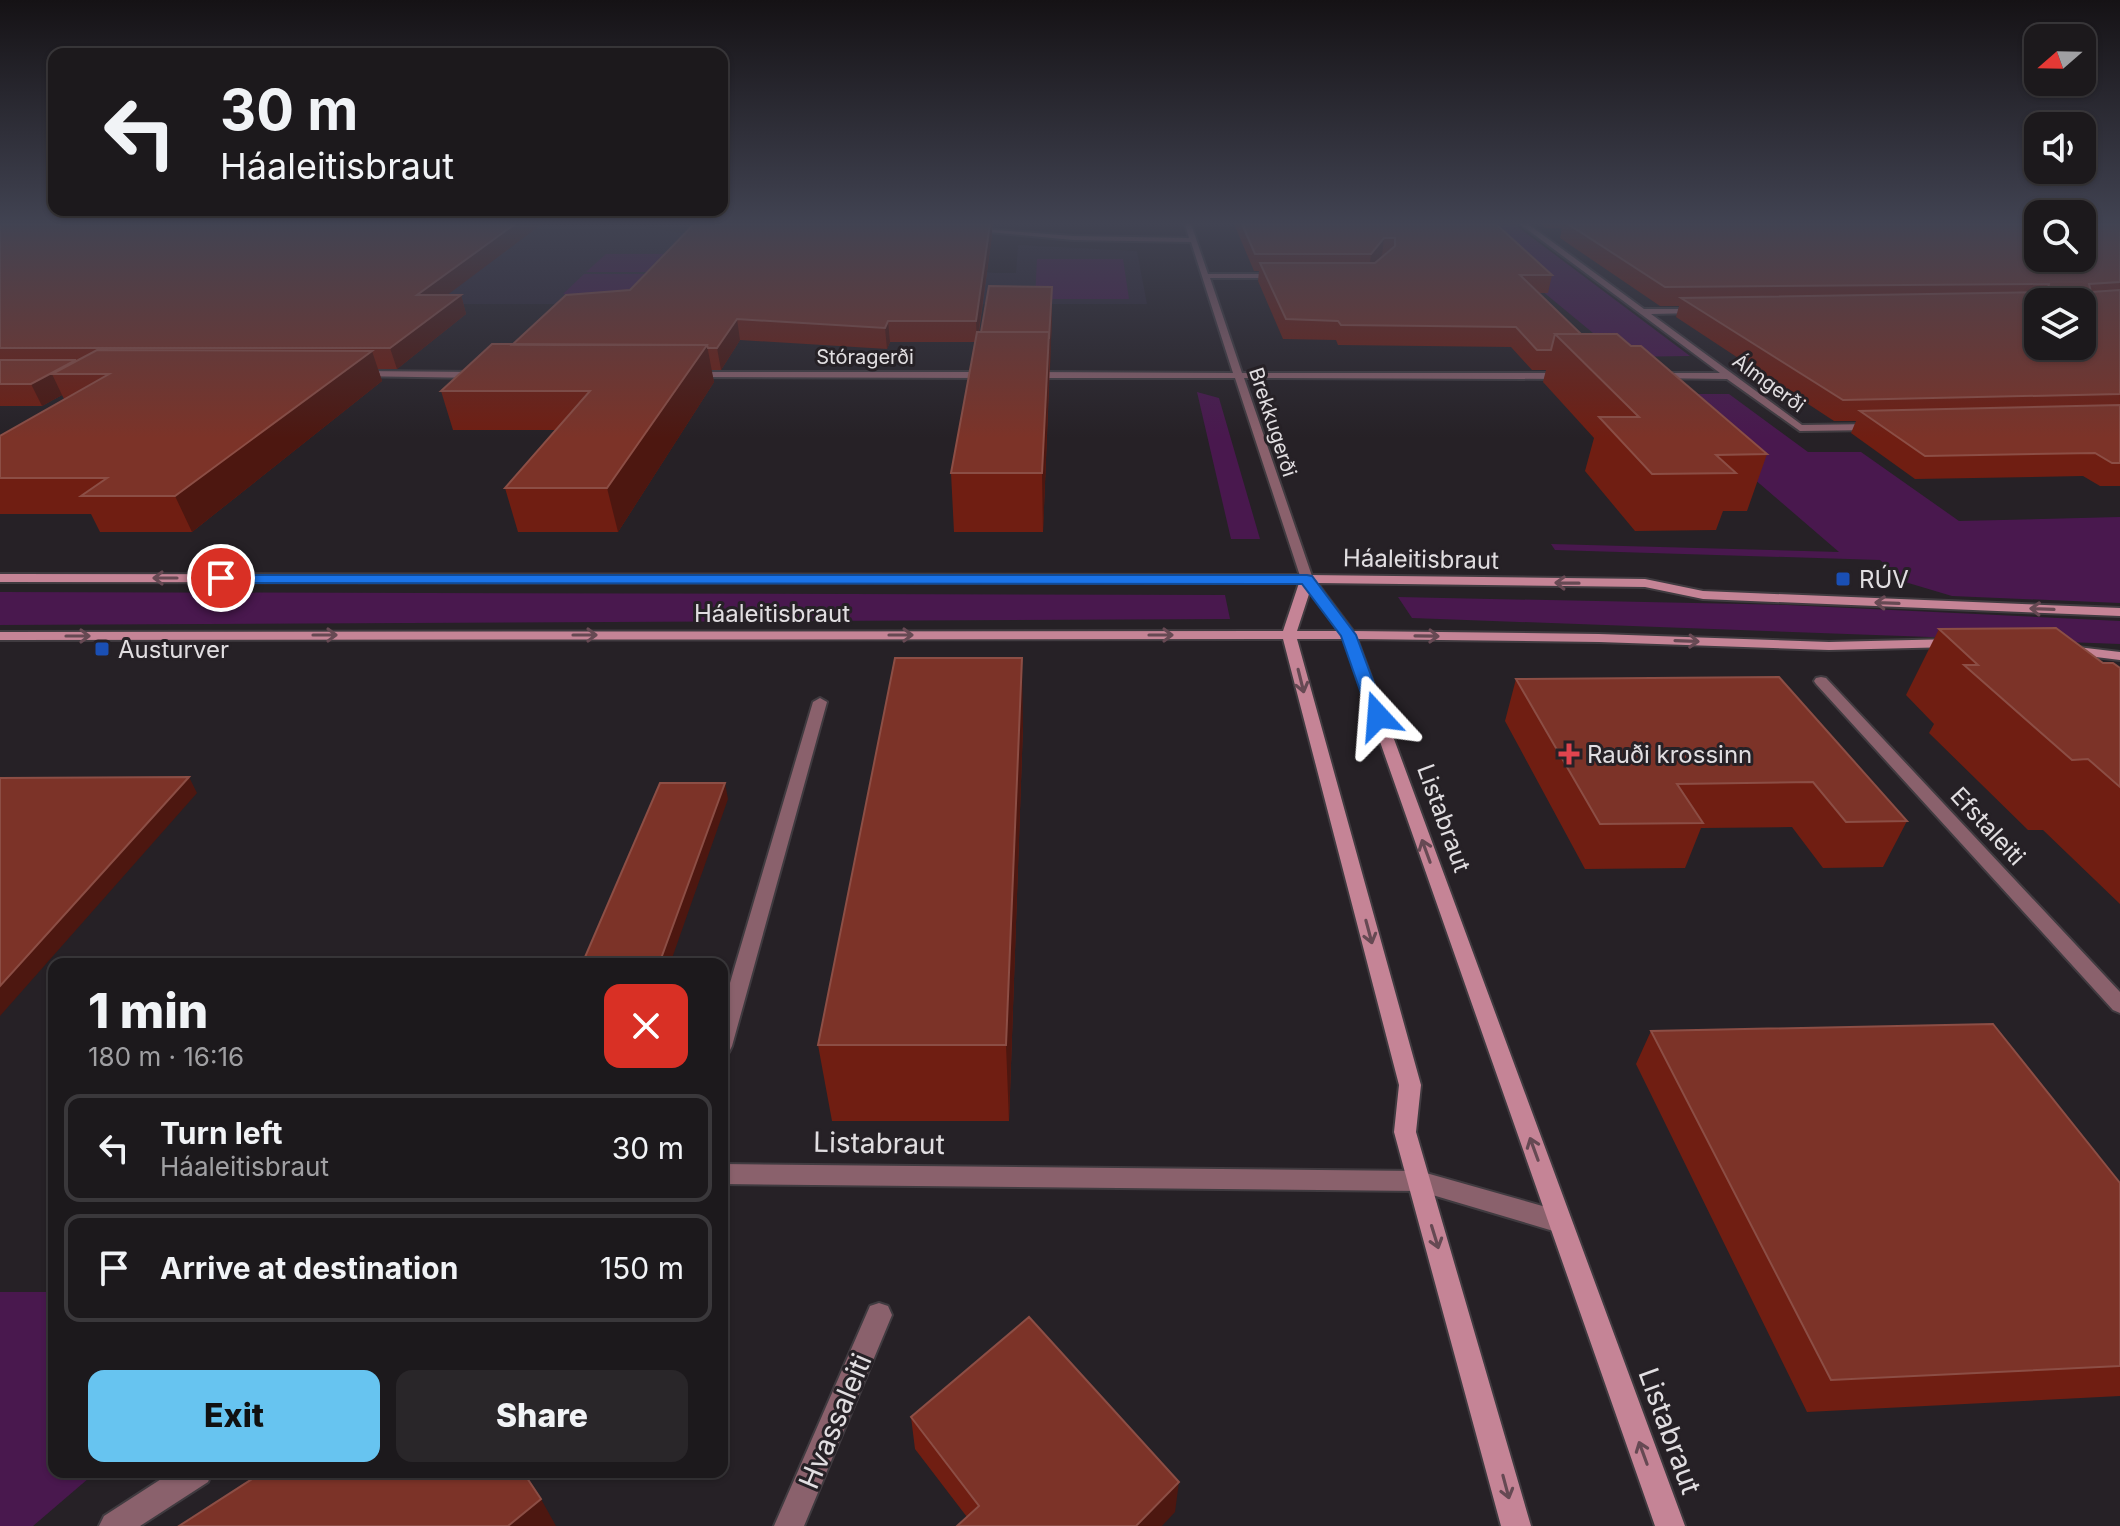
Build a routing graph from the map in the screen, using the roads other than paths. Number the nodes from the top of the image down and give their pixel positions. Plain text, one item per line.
1 (1212, 295) edge
2 (1619, 295) edge
3 (1709, 311) edge
4 (1642, 312) junction
5 (342, 374) edge
6 (497, 375) edge
7 (678, 375) edge
8 (1002, 375) edge
9 (1018, 375) edge
10 (1238, 375) junction
11 (1584, 376) edge
12 (1643, 376) edge
13 (1730, 376) junction
14 (1891, 426) edge
15 (0, 578) edge
16 (1307, 579) junction
17 (2120, 612) edge
18 (1289, 635) junction
19 (1349, 635) junction
20 (0, 636) edge
21 (1964, 644) edge
22 (2050, 648) edge
23 (2120, 656) edge
24 (1821, 681) dead end
25 (820, 702) dead end
26 (2120, 1005) edge
27 (728, 1025) edge
28 (728, 1174) edge
29 (1419, 1181) junction
30 (1560, 1222) junction
31 (879, 1315) dead end
32 (189, 1478) edge
33 (114, 1526) edge
34 (789, 1526) edge
35 (1516, 1526) edge
36 (1670, 1526) edge

1 - 10 street, Brekkugerði
2 - 4 street, Álmgerði
3 - 4 street
4 - 13 street, Álmgerði
5 - 6 street
7 - 8 street, Stóragerði
9 - 10 street
10 - 11 street
10 - 16 street, Brekkugerði
12 - 13 street
13 - 14 street, Álmgerði
16 -> 15 main road, Háaleitisbraut
17 -> 16 main road, Háaleitisbraut
16 - 18 main road
16 - 19 main road, Listabraut
18 - 19 main road, Háaleitisbraut
20 -> 18 main road, Háaleitisbraut
18 -> 29 main road
19 -> 21 main road, Háaleitisbraut
30 -> 19 main road, Listabraut
22 - 23 main road
24 - 26 street, Efstaleiti
25 - 27 street
28 - 29 street, Listabraut
29 - 30 street, Listabraut
29 -> 35 main road
36 -> 30 main road, Listabraut
31 - 34 street, Hvassaleiti
32 - 33 street

